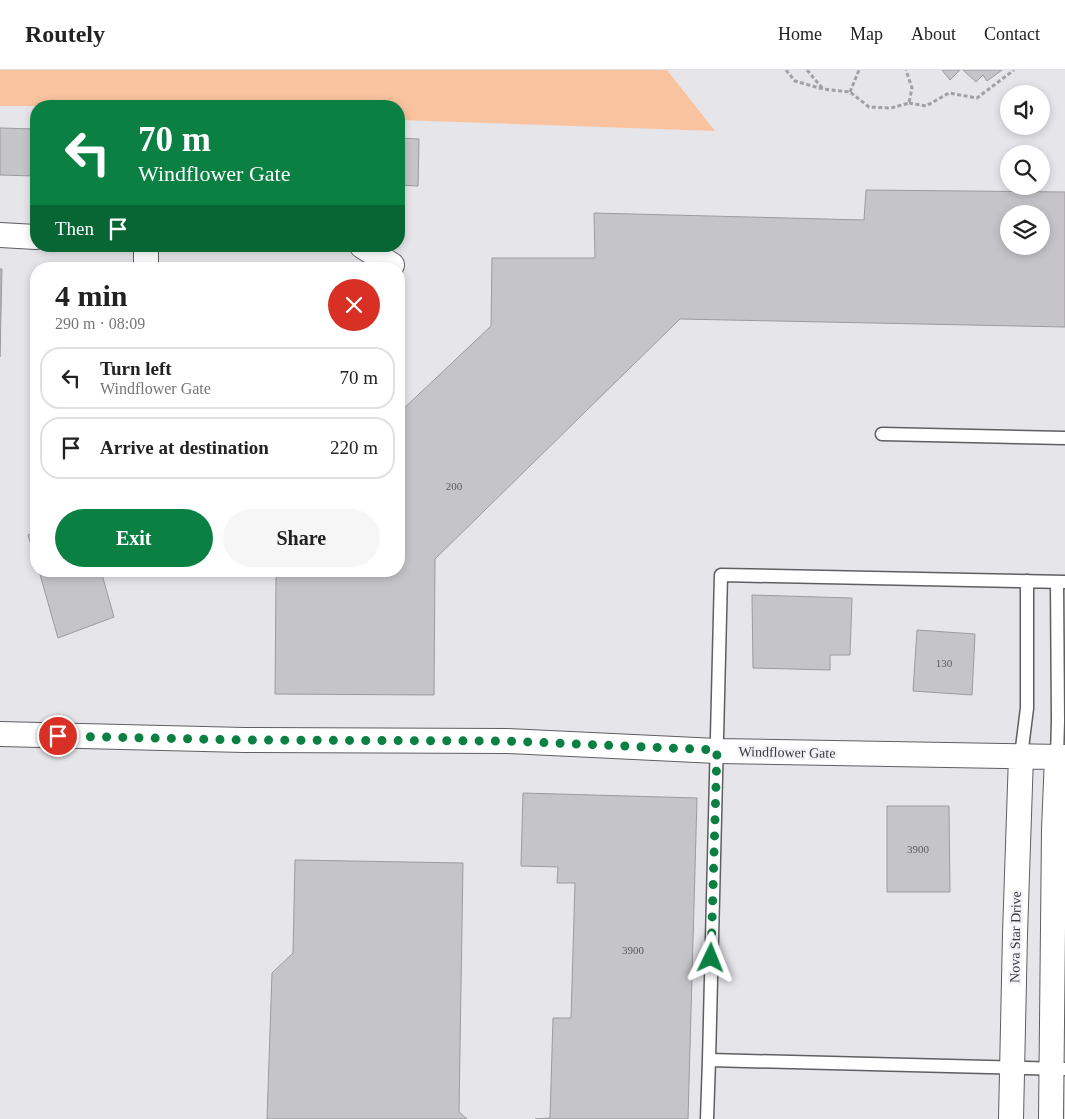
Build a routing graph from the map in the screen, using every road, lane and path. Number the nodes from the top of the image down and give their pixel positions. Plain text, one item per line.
1 (786, 70) edge
2 (807, 70) edge
3 (859, 70) edge
4 (906, 70) edge
5 (1014, 70) edge
6 (823, 89) junction
7 (850, 92) junction
8 (909, 103) junction
9 (0, 235) edge
10 (30, 236) edge
11 (371, 252) edge
12 (387, 262) edge
13 (882, 434) dead end
14 (1065, 438) edge
15 (1027, 581) junction
16 (1061, 582) edge
17 (0, 734) edge
18 (717, 750) junction
19 (1021, 756) junction
20 (1061, 757) edge
21 (709, 1060) junction
22 (1013, 1067) junction
23 (1058, 1069) edge
24 (707, 1119) edge
25 (1011, 1119) edge
26 (1051, 1119) edge

1 - 6 path
2 - 6 path
3 - 7 path
4 - 8 path
5 - 8 path
6 - 7 path
7 - 8 path
9 - 10 street
11 - 12 street
13 - 14 lane
15 - 16 lane
15 - 18 lane
15 - 19 lane
16 - 20 lane
17 - 18 street, Windflower Gate
18 - 19 street, Windflower Gate
18 - 21 lane
19 - 20 street, Windflower Gate
19 - 22 street, Nova Star Drive
20 - 23 street
21 - 22 lane
21 - 24 lane
22 - 23 lane
22 - 25 street, Nova Star Drive
23 - 26 street

